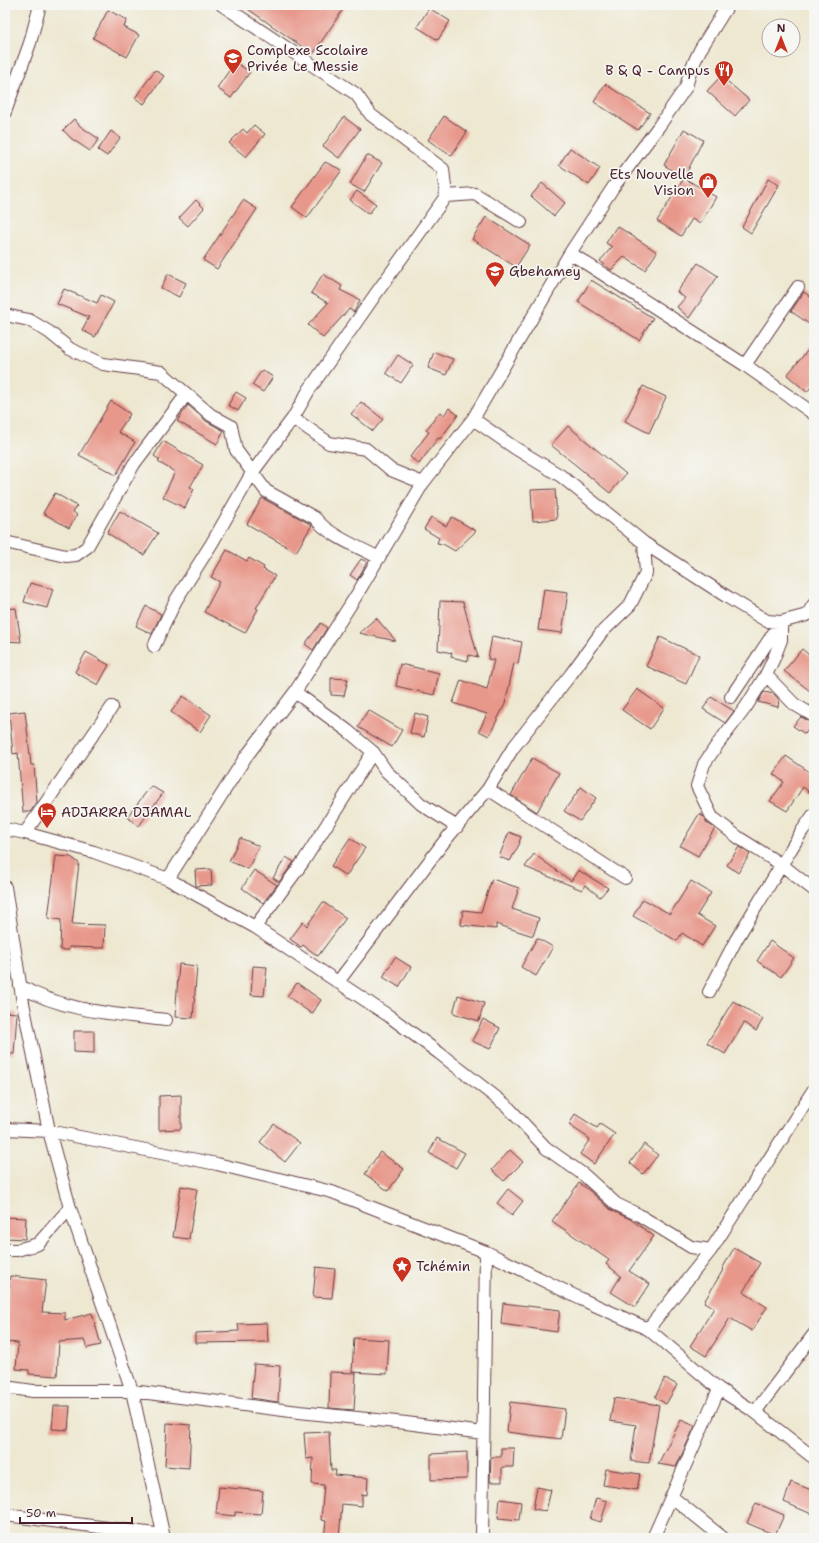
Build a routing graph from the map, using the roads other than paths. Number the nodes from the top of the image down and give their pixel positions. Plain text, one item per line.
1 (40, 5) edge
2 (728, 5) edge
3 (228, 7) edge
4 (5, 112) edge
5 (446, 196) junction
6 (521, 222) dead end
7 (570, 253) junction
8 (798, 287) dead end
9 (5, 315) edge
10 (746, 365) junction
11 (186, 395) junction
12 (814, 414) edge
13 (293, 418) junction
14 (473, 419) junction
15 (252, 473) junction
16 (423, 483) junction
17 (5, 542) edge
18 (644, 543) junction
19 (379, 558) junction
20 (814, 604) edge
21 (781, 622) junction
22 (154, 646) dead end
23 (766, 675) junction
24 (295, 692) junction
25 (731, 697) dead end
26 (112, 707) dead end
27 (814, 716) edge
28 (373, 752) junction
29 (488, 789) junction
30 (814, 814) edge
31 (457, 827) junction
32 (5, 829) edge
33 (26, 833) junction
34 (782, 865) junction
35 (625, 878) dead end
36 (168, 879) junction
37 (5, 887) edge
38 (814, 890) edge
39 (255, 927) junction
40 (338, 982) junction
41 (20, 986) junction
42 (709, 992) dead end
43 (166, 1020) dead end
44 (814, 1089) edge
45 (5, 1129) edge
46 (49, 1131) junction
47 (70, 1208) junction
48 (5, 1250) edge
49 (711, 1250) junction
50 (486, 1252) junction
51 (648, 1329) junction
52 (814, 1334) edge
53 (5, 1387) edge
54 (719, 1389) junction
55 (132, 1391) junction
56 (755, 1412) junction
57 (483, 1434) junction
58 (814, 1458) edge
59 (672, 1497) junction
60 (5, 1515) edge
61 (164, 1537) edge
62 (482, 1538) edge
63 (653, 1538) edge
64 (723, 1538) edge

1 - 4 street
2 - 7 street
3 - 5 street
5 - 6 street
5 - 13 street
7 - 10 street
7 - 14 street
8 - 10 street
9 - 11 street
10 - 12 street
11 - 15 street
11 - 17 street
13 - 15 street
13 - 16 street
14 - 16 street
14 - 18 street
15 - 19 street
15 - 22 street
16 - 19 street
18 - 21 street
18 - 29 street
19 - 24 street
20 - 21 street
21 - 23 street
21 - 25 street
23 - 27 street
23 - 34 street
24 - 28 street
24 - 36 street
26 - 33 street
28 - 31 street
28 - 39 street
29 - 31 street
29 - 35 street
30 - 34 street
31 - 40 street
32 - 33 street
33 - 36 street
34 - 38 street
34 - 42 street
36 - 39 street
37 - 41 street
39 - 40 street
40 - 49 street
41 - 43 street
41 - 46 street
44 - 49 street
45 - 46 street
46 - 47 street
46 - 50 street
47 - 48 street
47 - 55 street
49 - 51 street
50 - 51 street
50 - 57 street
51 - 54 street
52 - 56 street
53 - 55 street
54 - 56 street
54 - 59 street
55 - 57 street
55 - 61 street
56 - 58 street
57 - 62 street
59 - 63 street
59 - 64 street
60 - 61 street

